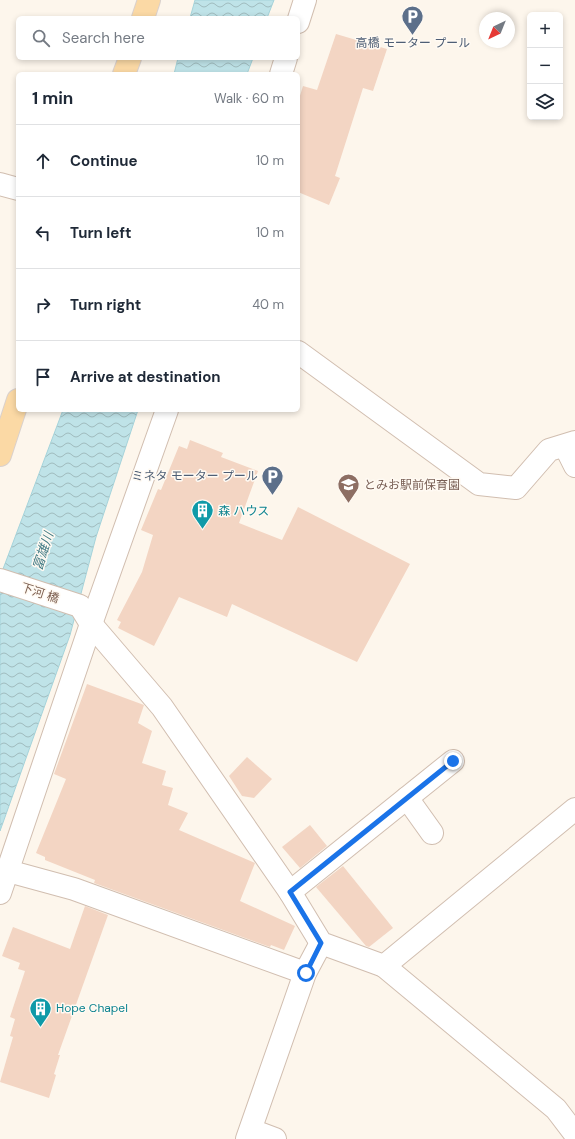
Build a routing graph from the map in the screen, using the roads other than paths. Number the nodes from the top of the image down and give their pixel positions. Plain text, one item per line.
1 (149, 0) edge
2 (305, 0) edge
3 (144, 16) edge
4 (300, 16) edge
5 (129, 60) edge
6 (285, 60) edge
7 (125, 72) edge
8 (282, 72) edge
9 (0, 184) edge
10 (16, 188) edge
11 (300, 353) edge
12 (16, 406) edge
13 (166, 412) edge
14 (570, 444) edge
15 (0, 455) edge
16 (575, 466) edge
17 (0, 580) edge
18 (85, 615) junction
19 (453, 761) dead end
20 (407, 798) junction
21 (575, 809) edge
22 (432, 833) dead end
23 (8, 871) junction
24 (290, 892) junction
25 (0, 893) edge
26 (321, 943) junction
27 (384, 966) junction
28 (306, 973) junction
29 (575, 1134) edge
30 (249, 1135) edge
31 (275, 1139) edge

1 - 3 main road
2 - 4 street
5 - 7 main road
6 - 8 street
9 - 10 street
11 - 14 street
12 - 15 main road
13 - 18 street
14 - 16 street
17 - 18 street, 下河 橋
18 - 23 street
18 - 24 street
19 - 20 street
20 - 22 street
20 - 24 street
21 - 27 street
23 - 25 street
23 - 28 street
24 - 26 street
26 - 27 street
26 - 28 street
27 - 29 street
28 - 30 street
30 - 31 street

